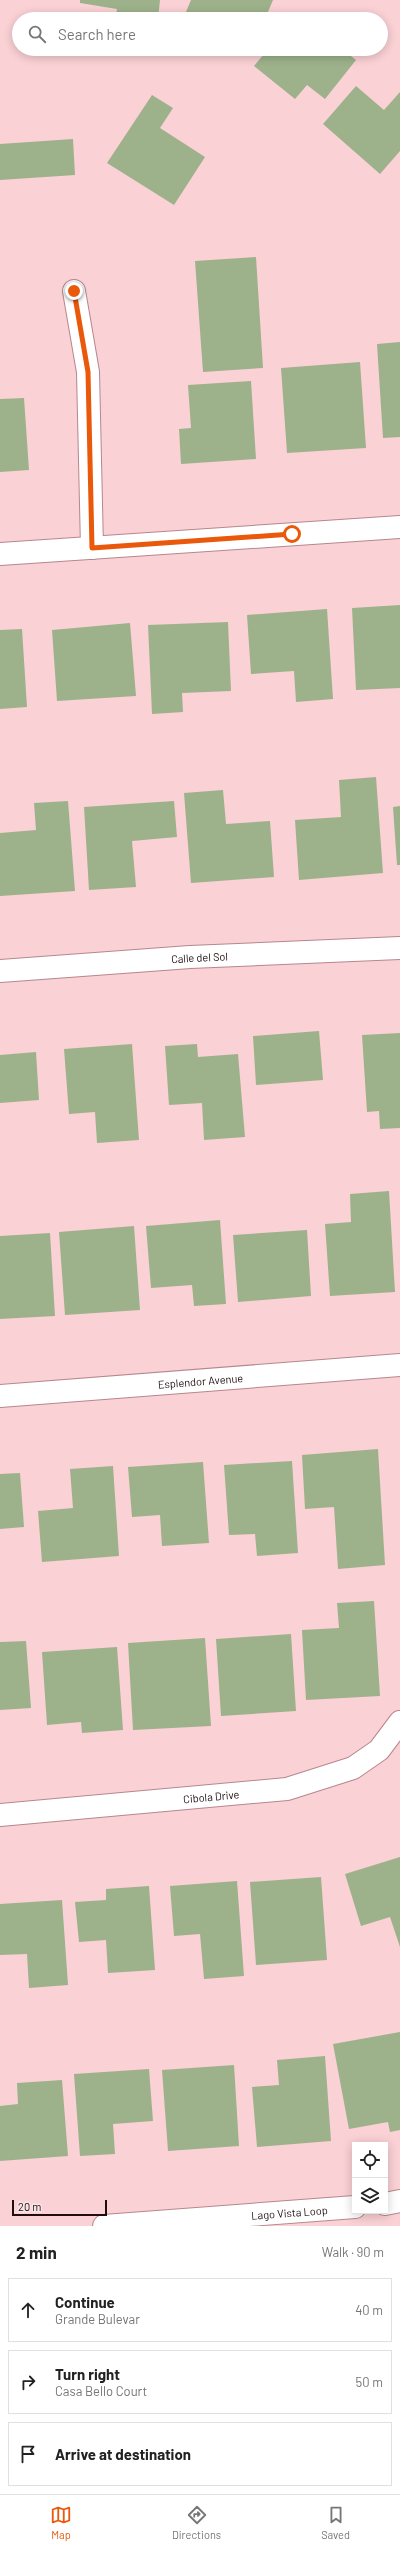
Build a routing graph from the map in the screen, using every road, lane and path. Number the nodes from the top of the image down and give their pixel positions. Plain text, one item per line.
1 (74, 291) dead end
2 (400, 527) edge
3 (92, 548) junction
4 (0, 554) edge
5 (400, 948) edge
6 (0, 971) edge
7 (400, 1365) edge
8 (0, 1396) edge
9 (400, 1722) edge
10 (0, 1815) edge
11 (400, 2201) edge
12 (388, 2203) edge
13 (352, 2207) edge
14 (104, 2226) edge

1 - 3 street
2 - 3 street
3 - 4 street
5 - 6 street, Calle del Sol
7 - 8 street, Esplendor Avenue
9 - 10 street, Cibola Drive
11 - 12 street
13 - 14 street, Lago Vista Loop

